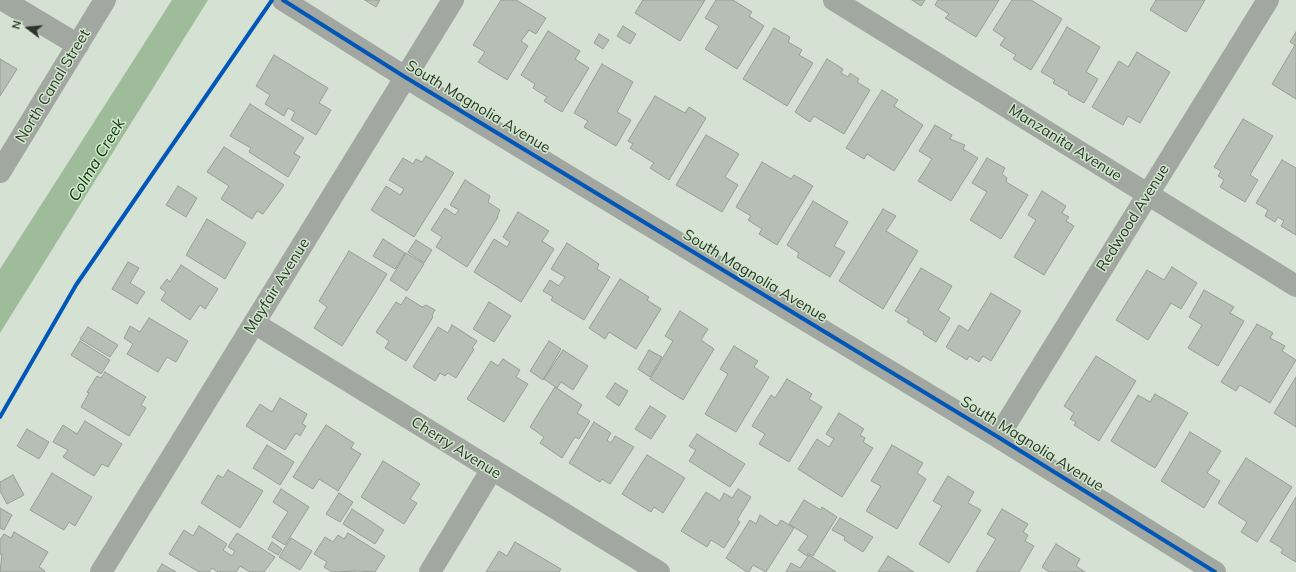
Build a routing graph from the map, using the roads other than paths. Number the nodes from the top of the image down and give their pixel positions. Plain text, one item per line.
1 (3, 0) edge
2 (105, 0) edge
3 (283, 0) edge
4 (453, 0) edge
5 (834, 0) edge
6 (1268, 0) edge
7 (78, 45) junction
8 (405, 77) junction
9 (0, 172) edge
10 (1148, 194) junction
11 (1296, 286) edge
12 (254, 323) junction
13 (998, 437) junction
14 (492, 469) junction
15 (101, 572) edge
16 (430, 572) edge
17 (659, 572) edge
18 (1215, 572) edge

1 - 7 street
2 - 7 street, North Canal Street
3 - 8 street, South Magnolia Avenue
4 - 8 street, Mayfair Avenue
5 - 10 street, Manzanita Avenue
6 - 10 street, Redwood Avenue
7 - 9 street, North Canal Street
8 - 12 street, Mayfair Avenue
8 - 13 street, South Magnolia Avenue
10 - 11 street, Manzanita Avenue
10 - 13 street, Redwood Avenue
12 - 14 street, Cherry Avenue
12 - 15 street, Mayfair Avenue
13 - 18 street, South Magnolia Avenue
14 - 16 street
14 - 17 street, Cherry Avenue

